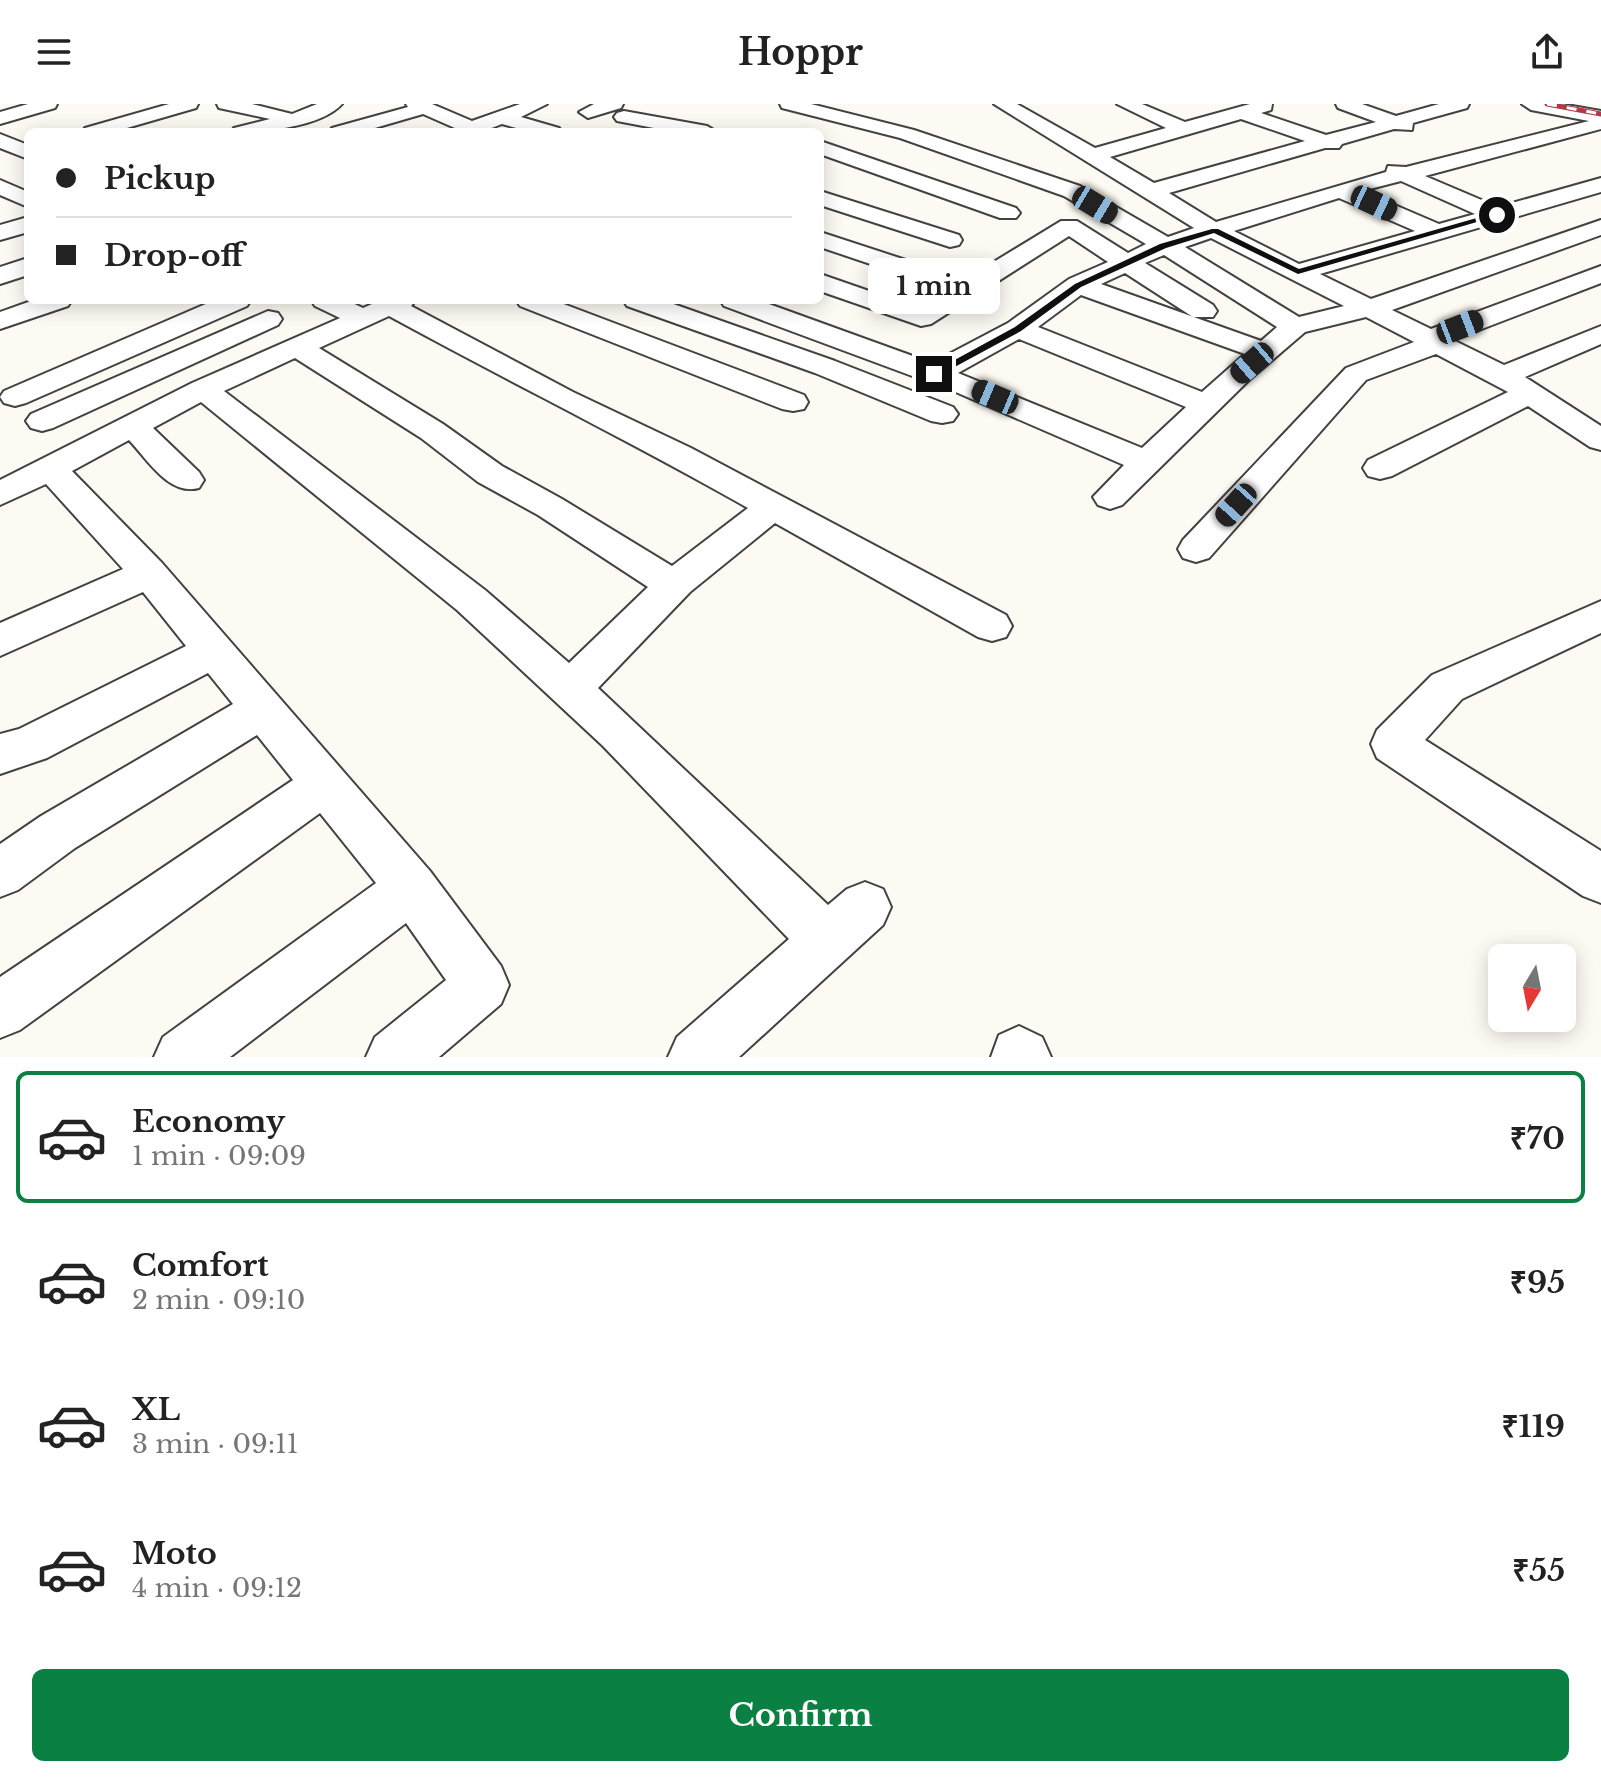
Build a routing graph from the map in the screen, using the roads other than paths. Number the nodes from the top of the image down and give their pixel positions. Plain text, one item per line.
1 (48, 104) edge
2 (115, 104) edge
3 (189, 104) edge
4 (333, 104) edge
5 (538, 104) edge
6 (789, 104) edge
7 (1003, 104) edge
8 (1126, 104) edge
9 (1171, 104) edge
10 (1272, 104) edge
11 (1345, 104) edge
12 (1460, 104) edge
13 (1531, 104) edge
14 (227, 109) edge
15 (831, 109) edge
16 (498, 111) edge
17 (619, 111) edge
18 (588, 112) dead end
19 (1240, 112) junction
20 (151, 115) junction
21 (7, 116) edge
22 (449, 116) edge
23 (296, 119) junction
24 (1210, 120) junction
25 (1601, 120) edge
26 (1398, 123) junction
27 (44, 126) dead end
28 (187, 127) dead end
29 (106, 128) edge
30 (258, 128) edge
31 (366, 128) edge
32 (414, 128) edge
33 (542, 128) edge
34 (690, 128) edge
35 (801, 128) dead end
36 (1182, 128) junction
37 (1425, 134) dead end
38 (0, 140) edge
39 (1329, 142) junction
40 (824, 148) edge
41 (1361, 148) junction
42 (24, 151) edge
43 (1093, 155) junction
44 (1448, 155) junction
45 (1510, 158) junction
46 (857, 160) junction
47 (1556, 162) dead end
48 (832, 170) dead end
49 (1404, 174) junction
50 (1596, 178) edge
51 (0, 187) edge
52 (1340, 190) junction
53 (1151, 191) junction
54 (24, 198) edge
55 (824, 199) edge
56 (1502, 204) junction
57 (1008, 213) dead end
58 (24, 225) edge
59 (1601, 227) edge
60 (1215, 231) junction
61 (1437, 232) junction
62 (0, 233) edge
63 (1564, 239) junction
64 (824, 240) edge
65 (950, 240) dead end
66 (24, 246) edge
67 (1163, 246) junction
68 (0, 254) edge
69 (1601, 256) edge
70 (1124, 263) junction
71 (24, 267) edge
72 (906, 268) dead end
73 (1298, 272) junction
74 (1601, 274) edge
75 (0, 276) edge
76 (824, 283) edge
77 (1078, 285) junction
78 (48, 304) edge
79 (164, 304) edge
80 (227, 304) edge
81 (244, 304) edge
82 (354, 304) edge
83 (539, 304) edge
84 (647, 304) edge
85 (744, 304) edge
86 (385, 308) edge
87 (1371, 308) junction
88 (1203, 311) dead end
89 (268, 319) junction
90 (0, 321) edge
91 (1295, 326) junction
92 (1018, 329) junction
93 (1601, 334) edge
94 (1436, 340) junction
95 (303, 345) junction
96 (1265, 352) junction
97 (35, 368) dead end
98 (934, 374) junction
99 (1503, 376) junction
100 (203, 389) junction
101 (7, 391) edge
102 (1530, 393) junction
103 (793, 402) dead end
104 (1207, 405) junction
105 (942, 414) dead end
106 (42, 421) junction
107 (131, 424) junction
108 (1595, 429) edge
109 (63, 460) junction
110 (1146, 462) junction
111 (1380, 468) dead end
112 (187, 480) dead end
113 (0, 494) edge
114 (1110, 497) dead end
115 (773, 506) junction
116 (1196, 549) dead end
117 (149, 573) junction
118 (677, 582) junction
119 (1601, 616) edge
120 (992, 626) dead end
121 (0, 640) edge
122 (213, 651) junction
123 (570, 689) junction
124 (262, 709) junction
125 (0, 754) edge
126 (324, 784) junction
127 (0, 873) edge
128 (1601, 879) edge
129 (412, 888) junction
130 (0, 1010) edge
131 (183, 1057) edge
132 (395, 1057) edge
133 (697, 1057) edge

1 - 21 street
2 - 20 street
3 - 20 street
4 - 23 street
5 - 16 street
6 - 15 street
7 - 43 street
8 - 36 street
9 - 24 street
10 - 19 street
11 - 26 street
12 - 26 street
13 - 25 street
14 - 23 street
15 - 35 street
15 - 67 street
16 - 22 street
16 - 33 street
17 - 18 street
17 - 34 street
19 - 24 street
19 - 39 street
20 - 28 street
20 - 29 street
21 - 27 street
22 - 31 street
22 - 32 street
23 - 30 street
24 - 36 street
25 - 45 street
26 - 37 street
26 - 41 street
36 - 43 street
38 - 42 street
39 - 41 street
39 - 53 street
40 - 46 street
41 - 44 street
41 - 49 street
43 - 53 street
44 - 45 street
44 - 49 street
45 - 47 street
46 - 48 street
46 - 57 street
49 - 52 street
49 - 56 street
50 - 56 street
51 - 54 street
52 - 60 street
52 - 61 street
53 - 60 street
55 - 65 street
56 - 61 street
58 - 62 street
59 - 63 street
60 - 67 street
60 - 73 street
61 - 73 street
63 - 69 street
63 - 87 street
64 - 72 street
66 - 68 street
67 - 70 street
67 - 91 street
70 - 76 street
70 - 77 street
70 - 88 street
71 - 75 street
73 - 87 street
74 - 94 street
77 - 92 street
77 - 96 street
78 - 90 street
79 - 97 street
80 - 101 street
81 - 89 street
82 - 86 street
83 - 103 street
84 - 105 street
85 - 98 street
86 - 95 street
86 - 115 street
87 - 91 street
87 - 94 street
89 - 95 street
89 - 106 street
91 - 96 street
92 - 98 street
92 - 104 street
93 - 99 street
94 - 99 street
94 - 116 street
95 - 100 street
95 - 118 street
96 - 104 street
98 - 110 street
99 - 102 street
100 - 107 street
100 - 123 street
101 - 106 street
102 - 108 street
102 - 111 street
104 - 110 street
106 - 109 street
107 - 109 street
107 - 112 street
109 - 113 street
109 - 117 street
110 - 114 street
115 - 118 street
115 - 120 street
117 - 121 street
117 - 122 street
118 - 123 street
119 - 128 street
122 - 124 street
122 - 125 street
123 - 133 street
124 - 126 street
124 - 127 street
126 - 129 street
126 - 130 street
129 - 131 street
129 - 132 street

